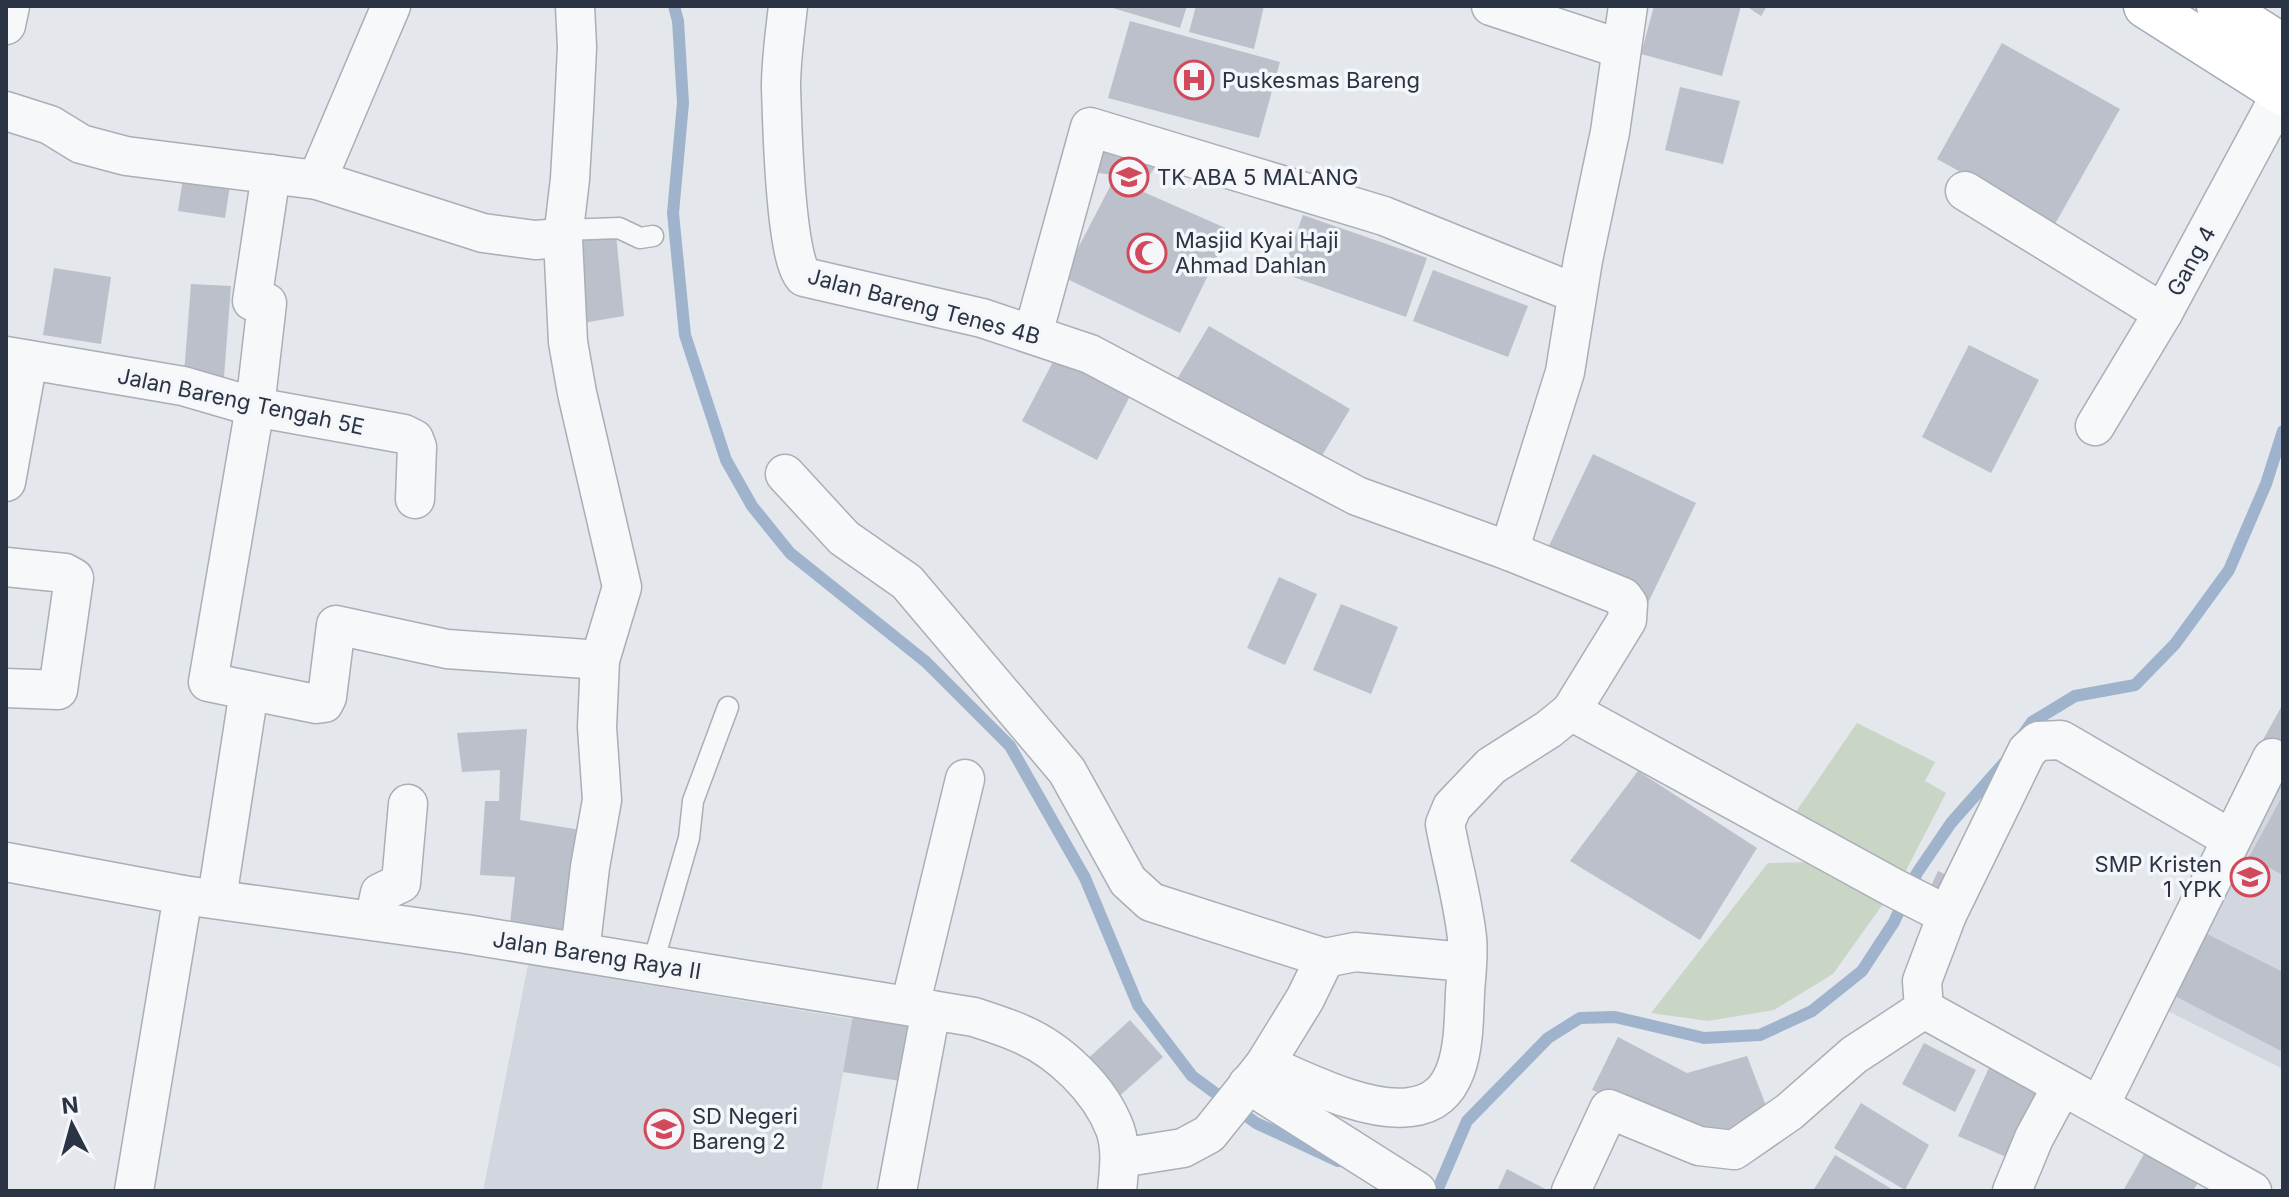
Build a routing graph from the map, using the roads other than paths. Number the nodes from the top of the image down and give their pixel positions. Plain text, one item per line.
1 (10, 6) edge
2 (391, 6) edge
3 (575, 6) edge
4 (788, 6) edge
5 (1491, 6) edge
6 (1628, 6) edge
7 (2146, 6) edge
8 (2219, 6) edge
9 (6, 25) edge
10 (2283, 47) edge
11 (1621, 49) junction
12 (2283, 92) edge
13 (6, 111) edge
14 (271, 174) junction
15 (317, 180) junction
16 (1965, 191) dead end
17 (564, 234) junction
18 (653, 236) dead end
19 (1577, 294) junction
20 (2163, 313) junction
21 (1033, 334) junction
22 (17, 358) edge
23 (255, 407) junction
24 (2095, 426) dead end
25 (785, 474) dead end
26 (6, 482) edge
27 (415, 499) dead end
28 (1509, 551) junction
29 (6, 567) edge
30 (600, 660) junction
31 (6, 688) edge
32 (249, 691) junction
33 (728, 707) dead end
34 (1571, 711) junction
35 (2272, 758) dead end
36 (965, 779) dead end
37 (408, 804) dead end
38 (2231, 839) junction
39 (6, 862) edge
40 (200, 896) junction
41 (1937, 910) junction
42 (374, 921) junction
43 (580, 952) junction
44 (1325, 958) junction
45 (1466, 962) junction
46 (653, 963) junction
47 (920, 1008) junction
48 (1924, 1009) junction
49 (1251, 1080) junction
50 (2062, 1086) junction
51 (2100, 1105) junction
52 (1118, 1174) edge
53 (134, 1191) edge
54 (897, 1191) edge
55 (1417, 1191) edge
56 (1571, 1191) edge
57 (2012, 1191) edge
58 (2252, 1191) edge

1 - 9 street
2 - 15 street
3 - 17 street
4 - 21 street, Jalan Bareng Tenes 4B
5 - 11 street
6 - 11 street
7 - 12 main road
8 - 10 main road
11 - 19 street
12 - 20 street, Gang 4
13 - 14 street
14 - 15 street
14 - 23 street
15 - 17 street
16 - 20 street
17 - 18 lane
17 - 30 street
19 - 21 street
19 - 28 street
20 - 24 street, Gang 4
21 - 28 street, Jalan Bareng Tenes 4B
22 - 23 street, Jalan Bareng Tengah 5E
22 - 26 street
23 - 27 street, Jalan Bareng Tengah 5E
23 - 32 street
25 - 44 street
28 - 34 street, Jalan Bareng Tenes 4B
29 - 31 street
30 - 32 street
30 - 43 street
32 - 40 street
33 - 46 lane
34 - 41 street
34 - 45 street
35 - 38 street
36 - 47 street
37 - 42 street
38 - 41 street
38 - 51 street
39 - 40 street, Jalan Bareng Raya II
40 - 42 street, Jalan Bareng Raya II
40 - 53 street
41 - 48 street
42 - 43 street, Jalan Bareng Raya II
43 - 46 street, Jalan Bareng Raya II
44 - 45 street
44 - 49 street
45 - 49 street
46 - 47 street, Jalan Bareng Raya II
47 - 52 street, Jalan Bareng Raya II
47 - 54 street
48 - 50 street
48 - 56 street
49 - 52 street
49 - 55 street
50 - 51 street
50 - 57 street
51 - 58 street

